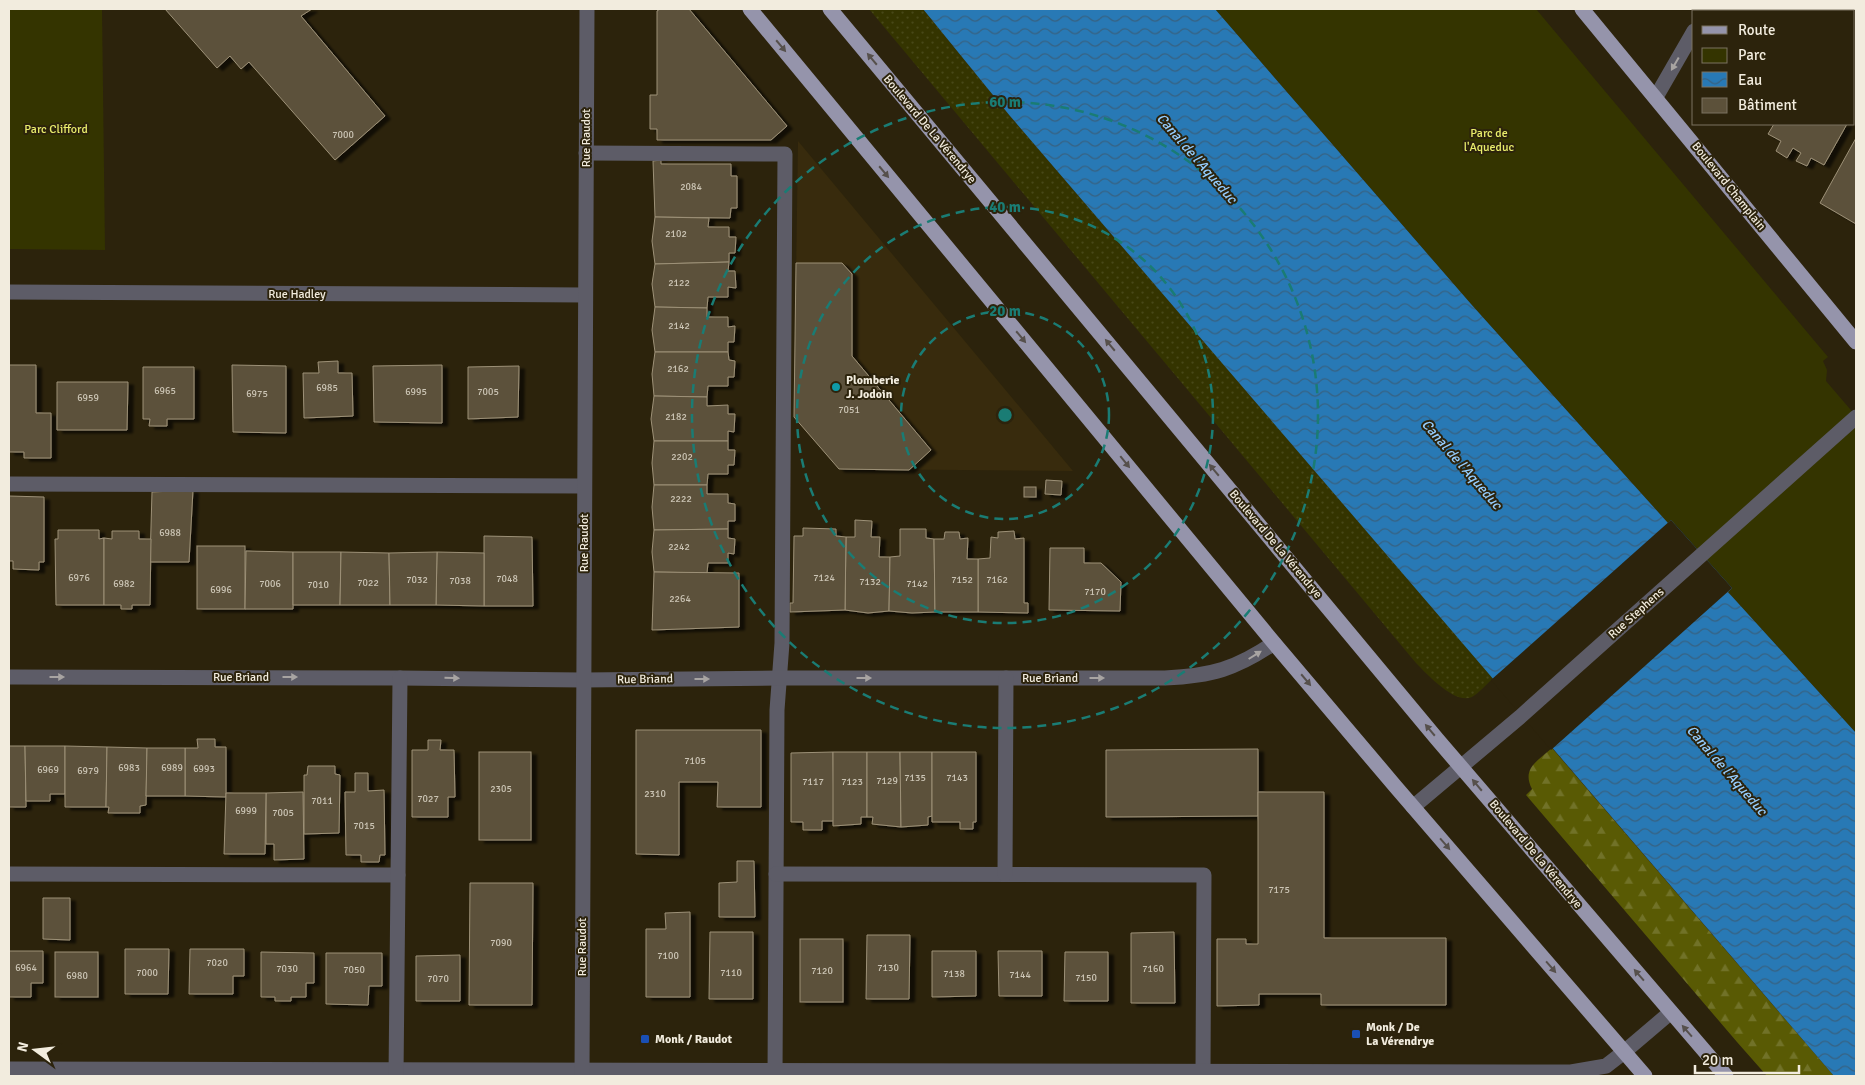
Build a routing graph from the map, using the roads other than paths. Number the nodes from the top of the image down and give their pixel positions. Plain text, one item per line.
1 (586, 9) edge
2 (750, 9) edge
3 (830, 9) edge
4 (1582, 9) edge
5 (1692, 34) edge
6 (1656, 97) junction
7 (586, 153) junction
8 (9, 292) edge
9 (585, 295) junction
10 (1856, 342) edge
11 (1856, 417) edge
12 (9, 484) edge
13 (584, 486) junction
14 (1274, 643) junction
15 (9, 677) edge
16 (400, 678) junction
17 (779, 678) junction
18 (1006, 678) junction
19 (583, 680) junction
20 (1462, 767) junction
21 (1413, 807) junction
22 (9, 874) edge
23 (776, 874) junction
24 (1005, 874) junction
25 (398, 875) junction
26 (1671, 1012) junction
27 (1624, 1052) junction
28 (9, 1069) edge
29 (1203, 1071) junction
30 (396, 1073) edge
31 (582, 1073) edge
32 (775, 1073) edge
33 (1645, 1076) edge
34 (1726, 1076) edge

1 - 7 street, Rue Raudot
2 -> 14 main road
20 -> 3 main road, Boulevard De La Vérendrye
4 - 6 main road, Boulevard Champlain
5 -> 6 street
6 - 10 main road, Boulevard Champlain
7 - 9 street, Rue Raudot
7 - 17 street
8 - 9 street, Rue Hadley
9 - 13 street, Rue Raudot
11 - 20 street, Rue Stephens
12 - 13 street
13 - 19 street, Rue Raudot
18 -> 14 street, Rue Briand
14 -> 21 main road
15 -> 16 street, Rue Briand
16 -> 19 street, Rue Briand
16 - 25 street
17 -> 18 street, Rue Briand
19 -> 17 street, Rue Briand
17 - 23 street
18 - 24 street
19 - 31 street, Rue Raudot
20 - 21 street, Rue Stephens
26 -> 20 main road, Boulevard De La Vérendrye
21 -> 27 main road
22 - 25 street
23 - 24 street
23 - 32 street
24 - 29 street
25 - 30 street
26 - 27 street
34 -> 26 main road, Boulevard De La Vérendrye
27 - 29 street
27 - 33 main road
28 - 30 street
29 - 32 street
30 - 31 street
31 - 32 street

